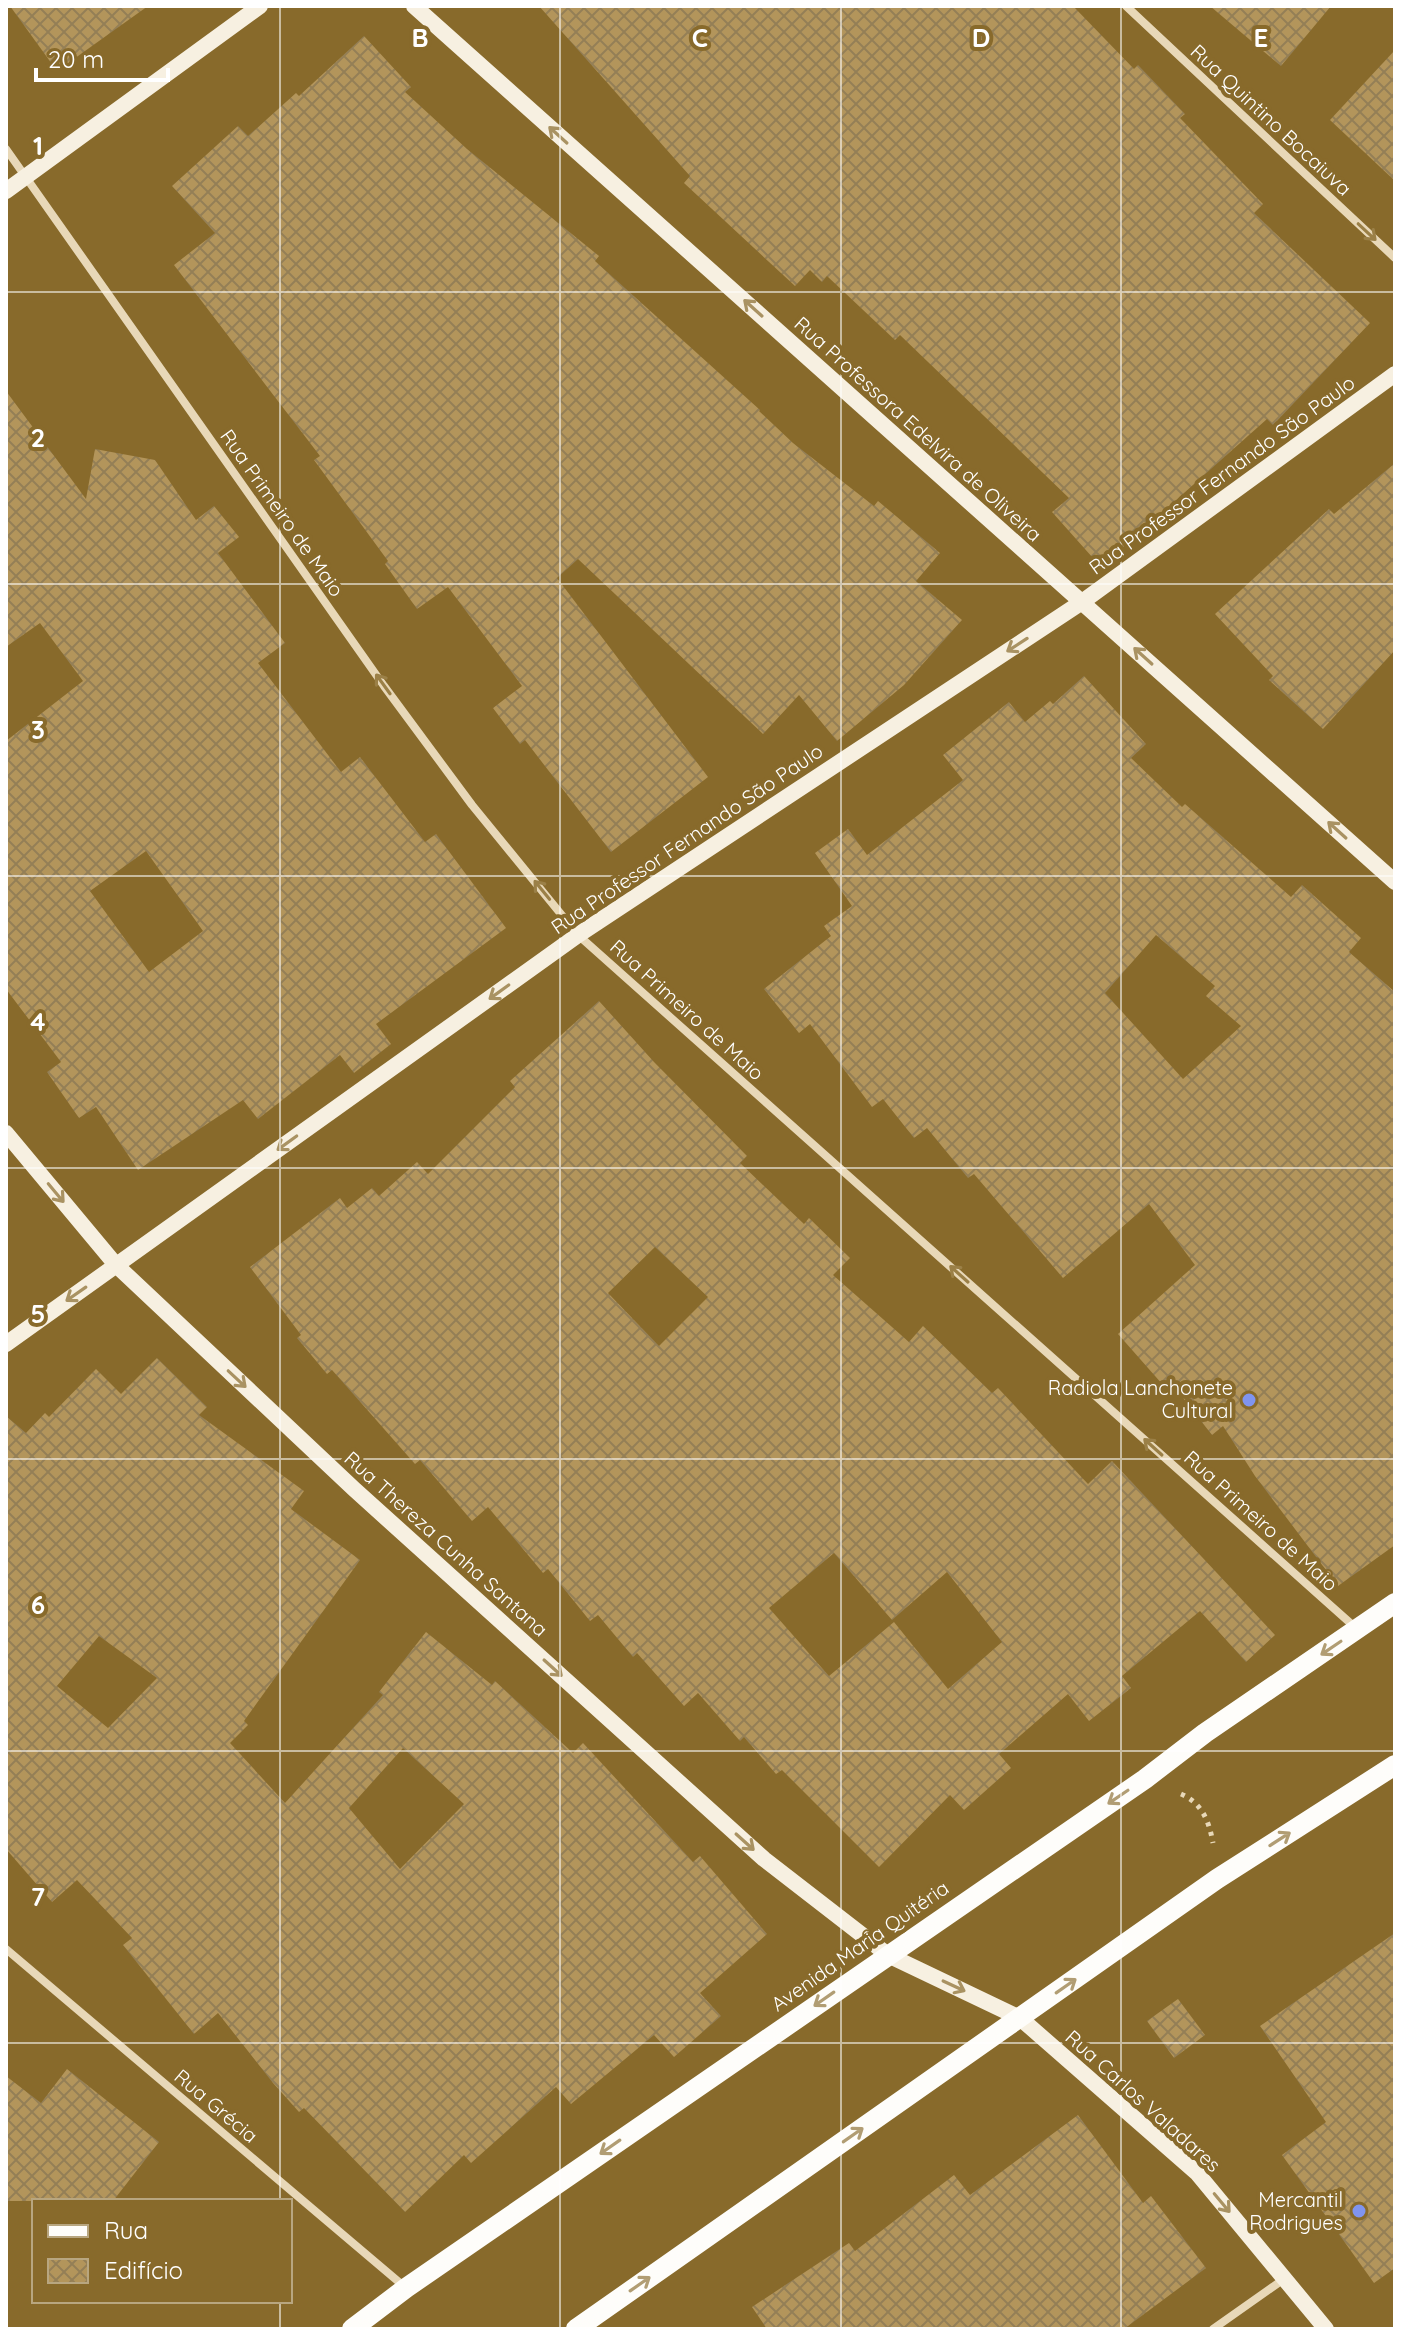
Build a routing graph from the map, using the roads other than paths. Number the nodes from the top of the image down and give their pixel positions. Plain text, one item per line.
1 (260, 6) edge
2 (414, 6) edge
3 (1126, 6) edge
4 (6, 149) edge
5 (25, 177) junction
6 (6, 191) edge
7 (1395, 258) edge
8 (1395, 374) edge
9 (1082, 602) junction
10 (1395, 882) edge
11 (578, 935) junction
12 (6, 1133) edge
13 (116, 1265) junction
14 (6, 1344) edge
15 (1395, 1603) edge
16 (1358, 1629) junction
17 (1395, 1765) edge
18 (6, 1949) edge
19 (888, 1955) junction
20 (1020, 2018) junction
21 (1285, 2278) junction
22 (406, 2288) junction
23 (352, 2329) edge
24 (576, 2329) edge
25 (1213, 2329) edge
26 (1326, 2329) edge

1 - 5 street
9 -> 2 street, Rua Professora Edelvira de Oliveira
3 -> 7 street, Rua Quintino Bocaiuva
4 - 5 street, Rua Primeiro de Maio
5 - 6 street
11 -> 5 street, Rua Primeiro de Maio
8 - 9 street, Rua Professor Fernando São Paulo
10 -> 9 street, Rua Professora Edelvira de Oliveira
9 -> 11 street, Rua Professor Fernando São Paulo
11 -> 13 street, Rua Professor Fernando São Paulo
16 -> 11 street, Rua Primeiro de Maio
12 -> 13 street, Rua Thereza Cunha Santana
13 -> 14 street, Rua Professor Fernando São Paulo
13 -> 19 street, Rua Thereza Cunha Santana
15 - 16 main road, Avenida Maria Quitéria
16 -> 19 main road, Avenida Maria Quitéria
20 -> 17 main road
18 - 22 street, Rua Grécia
19 -> 20 street, Rua Thereza Cunha Santana
19 -> 22 main road, Avenida Maria Quitéria
20 -> 21 street, Rua Carlos Valadares
24 -> 20 main road
21 - 25 street
21 - 26 street, Rua Carlos Valadares
22 - 23 main road, Avenida Maria Quitéria

